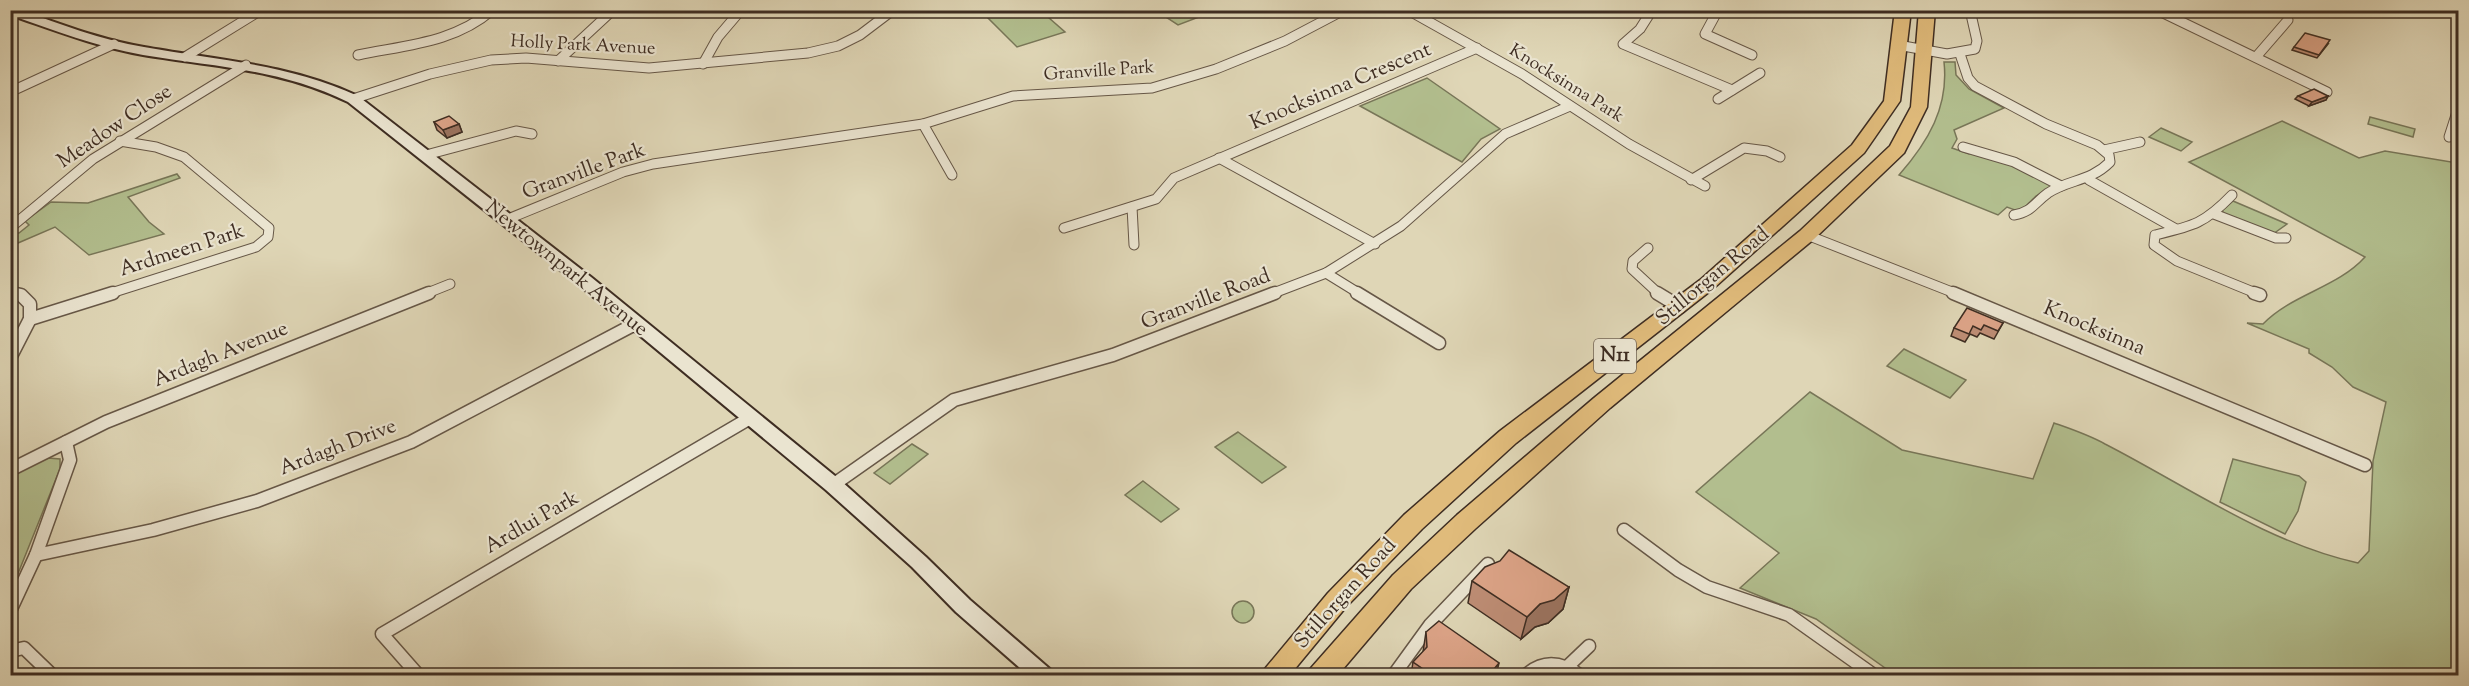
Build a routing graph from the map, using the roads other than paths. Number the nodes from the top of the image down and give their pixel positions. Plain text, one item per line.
1 (261, 10) edge
2 (492, 10) edge
3 (613, 10) edge
4 (741, 10) edge
5 (893, 10) edge
6 (1408, 10) edge
7 (1652, 10) edge
8 (1718, 10) edge
9 (1903, 10) edge
10 (1927, 10) edge
11 (1970, 10) edge
12 (2157, 10) edge
13 (10, 11) edge
14 (1342, 12) edge
15 (2288, 20) dead end
16 (114, 44) junction
17 (1898, 45) junction
18 (1477, 48) junction
19 (1924, 50) junction
20 (1960, 54) junction
21 (358, 55) dead end
22 (1752, 55) dead end
23 (185, 57) junction
24 (2256, 57) junction
25 (558, 61) junction
26 (703, 64) junction
27 (246, 65) junction
28 (1760, 73) dead end
29 (2458, 75) edge
30 (1732, 90) junction
31 (10, 92) edge
32 (2327, 92) dead end
33 (353, 99) junction
34 (1719, 99) dead end
35 (1570, 106) junction
36 (2458, 108) edge
37 (923, 124) junction
38 (532, 134) dead end
39 (2449, 137) dead end
40 (120, 141) junction
41 (2140, 142) dead end
42 (1963, 147) dead end
43 (2104, 150) junction
44 (426, 155) junction
45 (1779, 157) dead end
46 (1219, 158) junction
47 (952, 175) dead end
48 (1691, 180) junction
49 (2089, 180) junction
50 (1705, 186) dead end
51 (2061, 186) junction
52 (2232, 195) dead end
53 (1132, 207) junction
54 (2214, 214) junction
55 (2014, 215) dead end
56 (508, 219) junction
57 (10, 228) edge
58 (1064, 228) dead end
59 (2176, 229) junction
60 (1807, 235) junction
61 (2286, 238) dead end
62 (1375, 244) junction
63 (1134, 245) dead end
64 (1648, 249) dead end
65 (1326, 273) junction
66 (450, 285) dead end
67 (10, 292) edge
68 (2260, 296) dead end
69 (1680, 307) junction
70 (30, 320) junction
71 (635, 324) junction
72 (1439, 343) dead end
73 (10, 358) edge
74 (750, 418) junction
75 (66, 442) junction
76 (2365, 465) dead end
77 (10, 470) edge
78 (833, 485) junction
79 (1624, 530) dead end
80 (36, 555) junction
81 (1488, 564) edge
82 (10, 611) edge
83 (1589, 646) dead end
84 (10, 651) edge
85 (1568, 666) junction
86 (53, 675) edge
87 (419, 675) edge
88 (1044, 675) edge
89 (1272, 675) edge
90 (1320, 675) edge
91 (1393, 675) edge
92 (1525, 675) edge
93 (1581, 675) edge
94 (1875, 675) edge

1 - 23 street
2 - 21 street
3 - 25 street
4 - 26 street
5 - 26 street, Holly Park Avenue
6 - 18 street, Knocksinna Park
7 - 30 street
8 - 22 street
9 - 17 highway, Stillorgan Road / N11
10 - 19 highway, Stillorgan Road / N11
11 - 20 street
12 - 24 street
13 - 16 main road, Newtownpark Avenue
14 - 37 street, Granville Park
15 - 24 street
16 - 23 main road, Newtownpark Avenue
16 - 31 street
17 - 19 street
17 - 69 highway, Stillorgan Road / N11
18 - 35 street, Knocksinna Park
18 - 46 street, Knocksinna Crescent
19 - 20 street
19 - 60 highway, Stillorgan Road / N11
20 - 43 street
23 - 27 main road, Newtownpark Avenue
24 - 32 street
25 - 26 street, Holly Park Avenue
25 - 33 street, Holly Park Avenue
27 - 33 main road, Newtownpark Avenue
27 - 40 street, Meadow Close
28 - 30 street
29 - 36 street
30 - 34 street
33 - 44 main road, Newtownpark Avenue
35 - 48 street, Knocksinna Park
35 - 62 street, Granville Road
36 - 39 street
37 - 47 street
37 - 56 street, Granville Park
38 - 44 street
40 - 57 street, Meadow Close
40 - 70 street, Ardmeen Park
41 - 43 street
42 - 51 street
43 - 49 street
44 - 56 main road, Newtownpark Avenue
45 - 48 street
46 - 53 street, Knocksinna Crescent
46 - 62 street
48 - 50 street, Knocksinna Park
49 - 51 street
49 - 59 street
51 - 55 street
52 - 54 street
53 - 58 street
53 - 63 street
54 - 59 street
54 - 61 street
56 - 71 main road, Newtownpark Avenue
59 - 68 street
60 - 76 street, Knocksinna
60 - 90 highway, Stillorgan Road / N11
62 - 65 street, Granville Road
64 - 69 street
65 - 72 street
65 - 78 street, Granville Road
66 - 75 street, Ardagh Avenue
67 - 70 street
69 - 89 highway, Stillorgan Road / N11
70 - 73 street
71 - 74 main road, Newtownpark Avenue
71 - 80 street, Ardagh Drive
74 - 78 main road, Newtownpark Avenue
74 - 87 street, Ardlui Park
75 - 77 street, Ardagh Avenue
75 - 80 street
78 - 88 main road, Newtownpark Avenue
79 - 94 street
80 - 82 street
81 - 91 street
83 - 85 street
84 - 86 street
85 - 92 street
85 - 93 street

